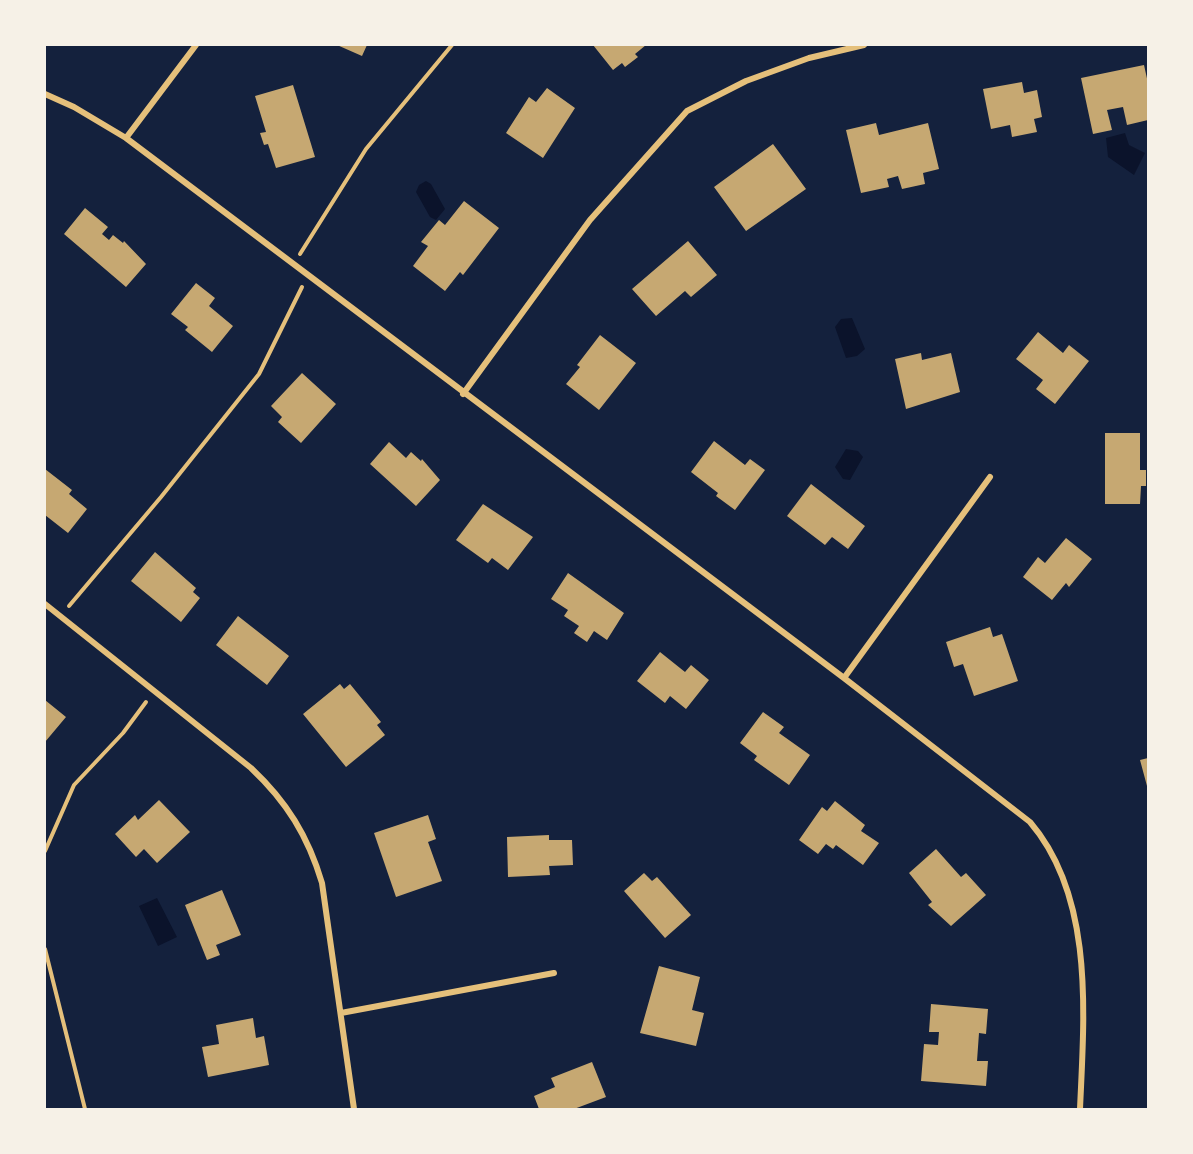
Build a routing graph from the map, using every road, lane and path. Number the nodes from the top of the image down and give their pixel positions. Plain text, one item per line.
1 (196, 45) edge
2 (452, 45) edge
3 (864, 45) edge
4 (45, 94) edge
5 (126, 138) junction
6 (293, 264) junction
7 (307, 276) junction
8 (463, 394) junction
9 (990, 477) dead end
10 (45, 604) edge
11 (61, 616) junction
12 (844, 678) junction
13 (155, 690) junction
14 (45, 850) edge
15 (45, 949) edge
16 (554, 973) dead end
17 (341, 1013) junction
18 (85, 1109) edge
19 (354, 1109) edge
20 (1080, 1109) edge

1 - 5 street
2 - 6 path
3 - 8 street
4 - 5 street
5 - 6 street
6 - 7 street
7 - 8 street
7 - 11 path
8 - 12 street
9 - 12 street
10 - 11 street
11 - 13 street
12 - 20 street
13 - 14 path
13 - 17 street
15 - 18 path
16 - 17 street
17 - 19 street

